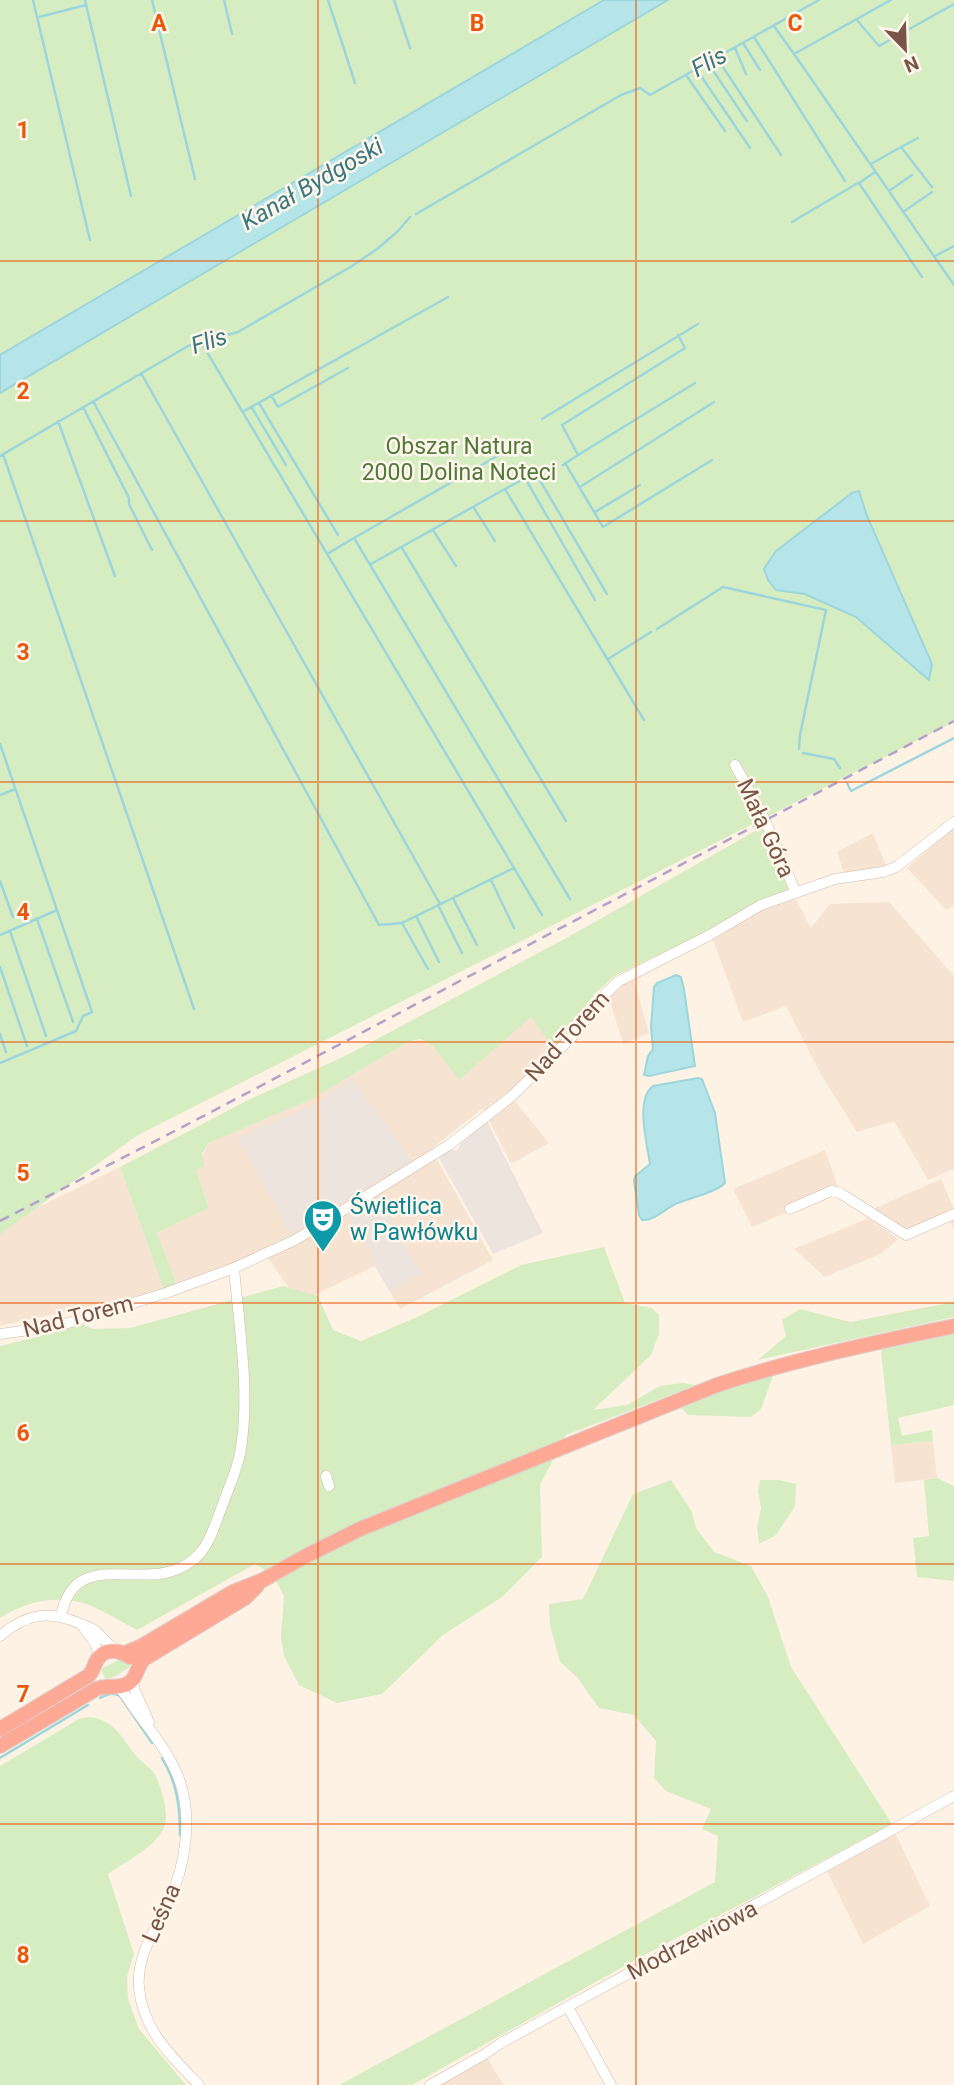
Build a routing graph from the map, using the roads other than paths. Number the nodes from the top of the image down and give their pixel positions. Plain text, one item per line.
1 (735, 765) dead end
2 (954, 822) edge
3 (796, 893) junction
4 (790, 1209) dead end
5 (954, 1214) edge
6 (234, 1268) junction
7 (954, 1326) edge
8 (0, 1334) edge
9 (264, 1580) junction
10 (61, 1616) junction
11 (81, 1624) junction
12 (0, 1636) edge
13 (120, 1652) junction
14 (97, 1663) junction
15 (135, 1673) junction
16 (113, 1686) junction
17 (0, 1729) edge
18 (152, 1729) junction
19 (0, 1746) edge
20 (954, 1796) edge
21 (568, 2007) junction
22 (198, 2085) edge
23 (430, 2085) edge
24 (611, 2085) edge

1 - 3 street, Mała Góra
2 - 3 street, Nad Torem
3 - 6 street, Nad Torem
4 - 5 street
6 - 8 street, Nad Torem
6 - 10 street
7 - 9 highway
9 - 13 highway
9 - 15 highway
10 - 11 street
10 - 12 street
11 - 13 street
11 - 14 street
13 - 14 highway
13 - 15 highway
14 - 16 highway
14 - 17 highway
15 - 16 highway
15 - 18 street, Leśna
16 - 18 street, Leśna
16 - 19 highway
18 - 22 street, Leśna
20 - 21 street, Modrzewiowa
21 - 23 street, Modrzewiowa
21 - 24 street

